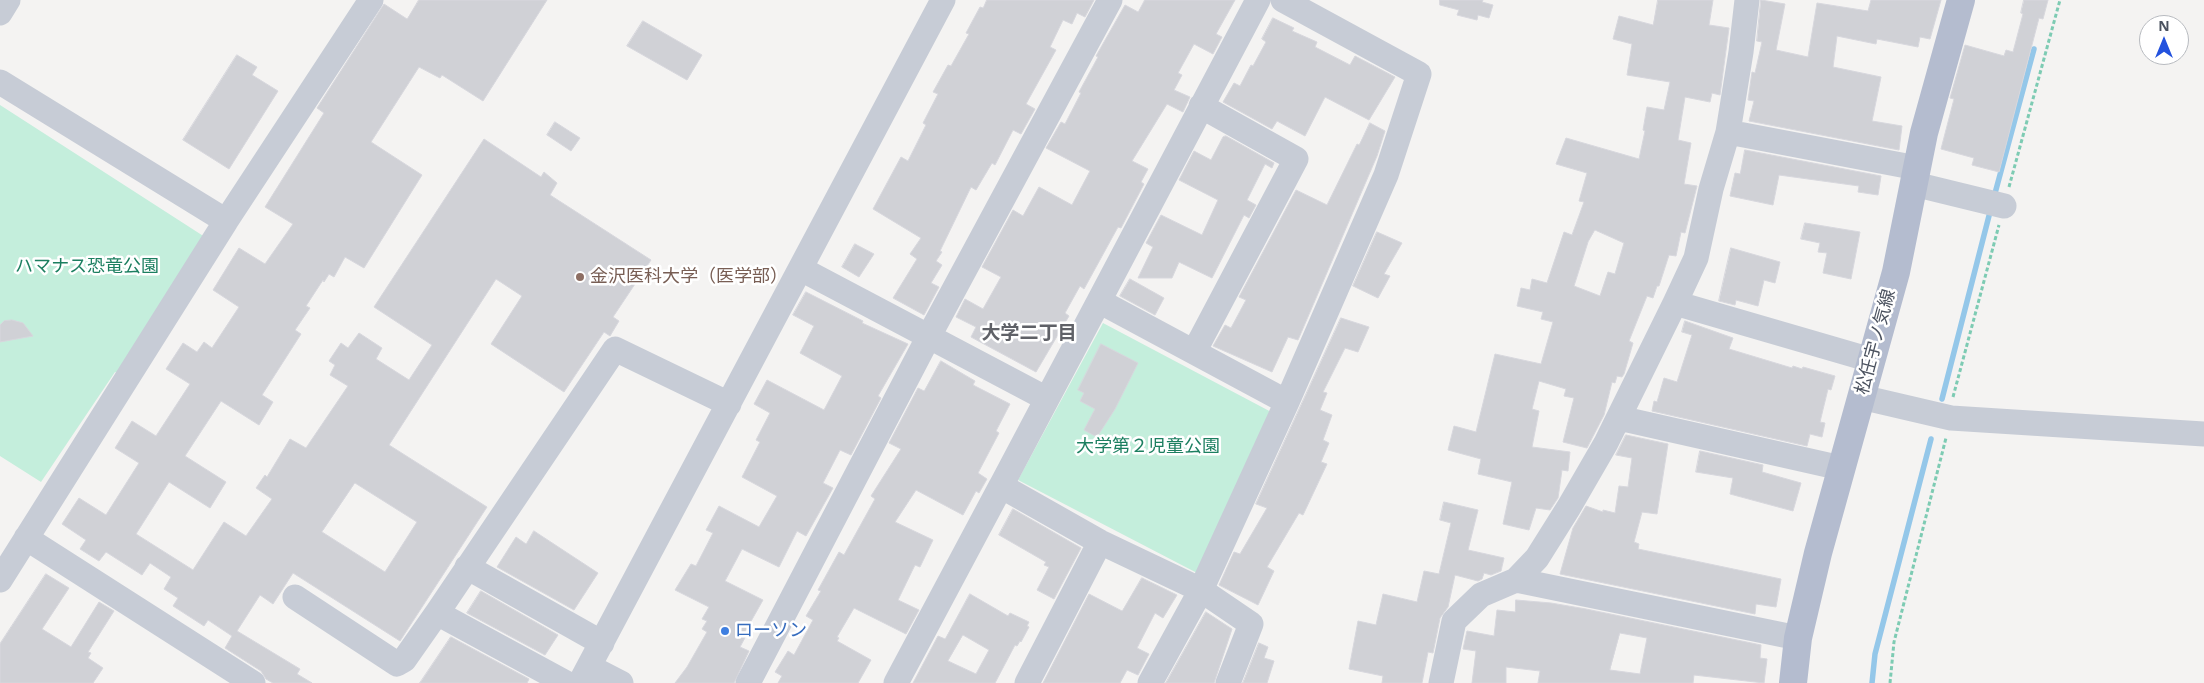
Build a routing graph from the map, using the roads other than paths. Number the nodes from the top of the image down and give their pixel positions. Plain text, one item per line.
1 (8, 0) edge
2 (371, 0) edge
3 (943, 0) edge
4 (1110, 0) edge
5 (1258, 0) edge
6 (1283, 0) edge
7 (1747, 0) edge
8 (1961, 0) edge
9 (0, 13) edge
10 (0, 82) edge
11 (1201, 106) junction
12 (1728, 132) junction
13 (1915, 176) junction
14 (1996, 204) road end
15 (226, 221) junction
16 (801, 270) junction
17 (1099, 301) junction
18 (1675, 303) junction
19 (929, 336) junction
20 (1194, 352) junction
21 (1871, 360) junction
22 (1861, 397) junction
23 (1047, 399) junction
24 (1288, 402) junction
25 (729, 404) junction
26 (1619, 418) junction
27 (2204, 434) edge
28 (1841, 468) junction
29 (1001, 486) junction
30 (26, 538) junction
31 (1100, 542) junction
32 (467, 567) junction
33 (0, 580) edge
34 (1516, 580) junction
35 (1201, 590) junction
36 (295, 597) dead end
37 (437, 613) junction
38 (1798, 638) junction
39 (602, 643) junction
40 (585, 675) edge
41 (253, 683) edge
42 (566, 683) edge
43 (621, 683) edge
44 (748, 683) edge
45 (896, 683) edge
46 (1027, 683) edge
47 (1150, 683) edge
48 (1228, 683) edge
49 (1441, 683) edge
50 (1793, 683) edge

1 - 9 street
2 - 15 street
3 - 16 street
4 - 19 street
5 - 11 street
6 - 24 street
7 - 12 street
8 - 13 main road, 松任宇ノ気線
10 - 15 street
11 - 17 street
11 - 20 street
12 - 13 street
12 - 18 street
13 - 14 street
13 - 21 main road, 松任宇ノ気線
15 - 30 street
16 - 19 street
16 - 25 street
17 - 20 street
17 - 23 street
18 - 21 street
18 - 26 street
19 - 23 street
19 - 44 street
20 - 24 street
21 - 22 main road, 松任宇ノ気線
22 - 27 street
22 - 28 main road, 松任宇ノ気線
23 - 29 street
24 - 35 street
25 - 32 street
25 - 39 street
26 - 28 street
26 - 34 street
28 - 38 main road, 松任宇ノ気線
29 - 31 street
29 - 45 street
30 - 33 street
30 - 41 street
31 - 35 street
31 - 46 street
32 - 37 street
32 - 39 street
34 - 38 street
34 - 49 street
35 - 47 street
35 - 48 street
36 - 37 street
37 - 42 street
38 - 50 main road, 松任宇ノ気線
39 - 40 street
40 - 43 street

